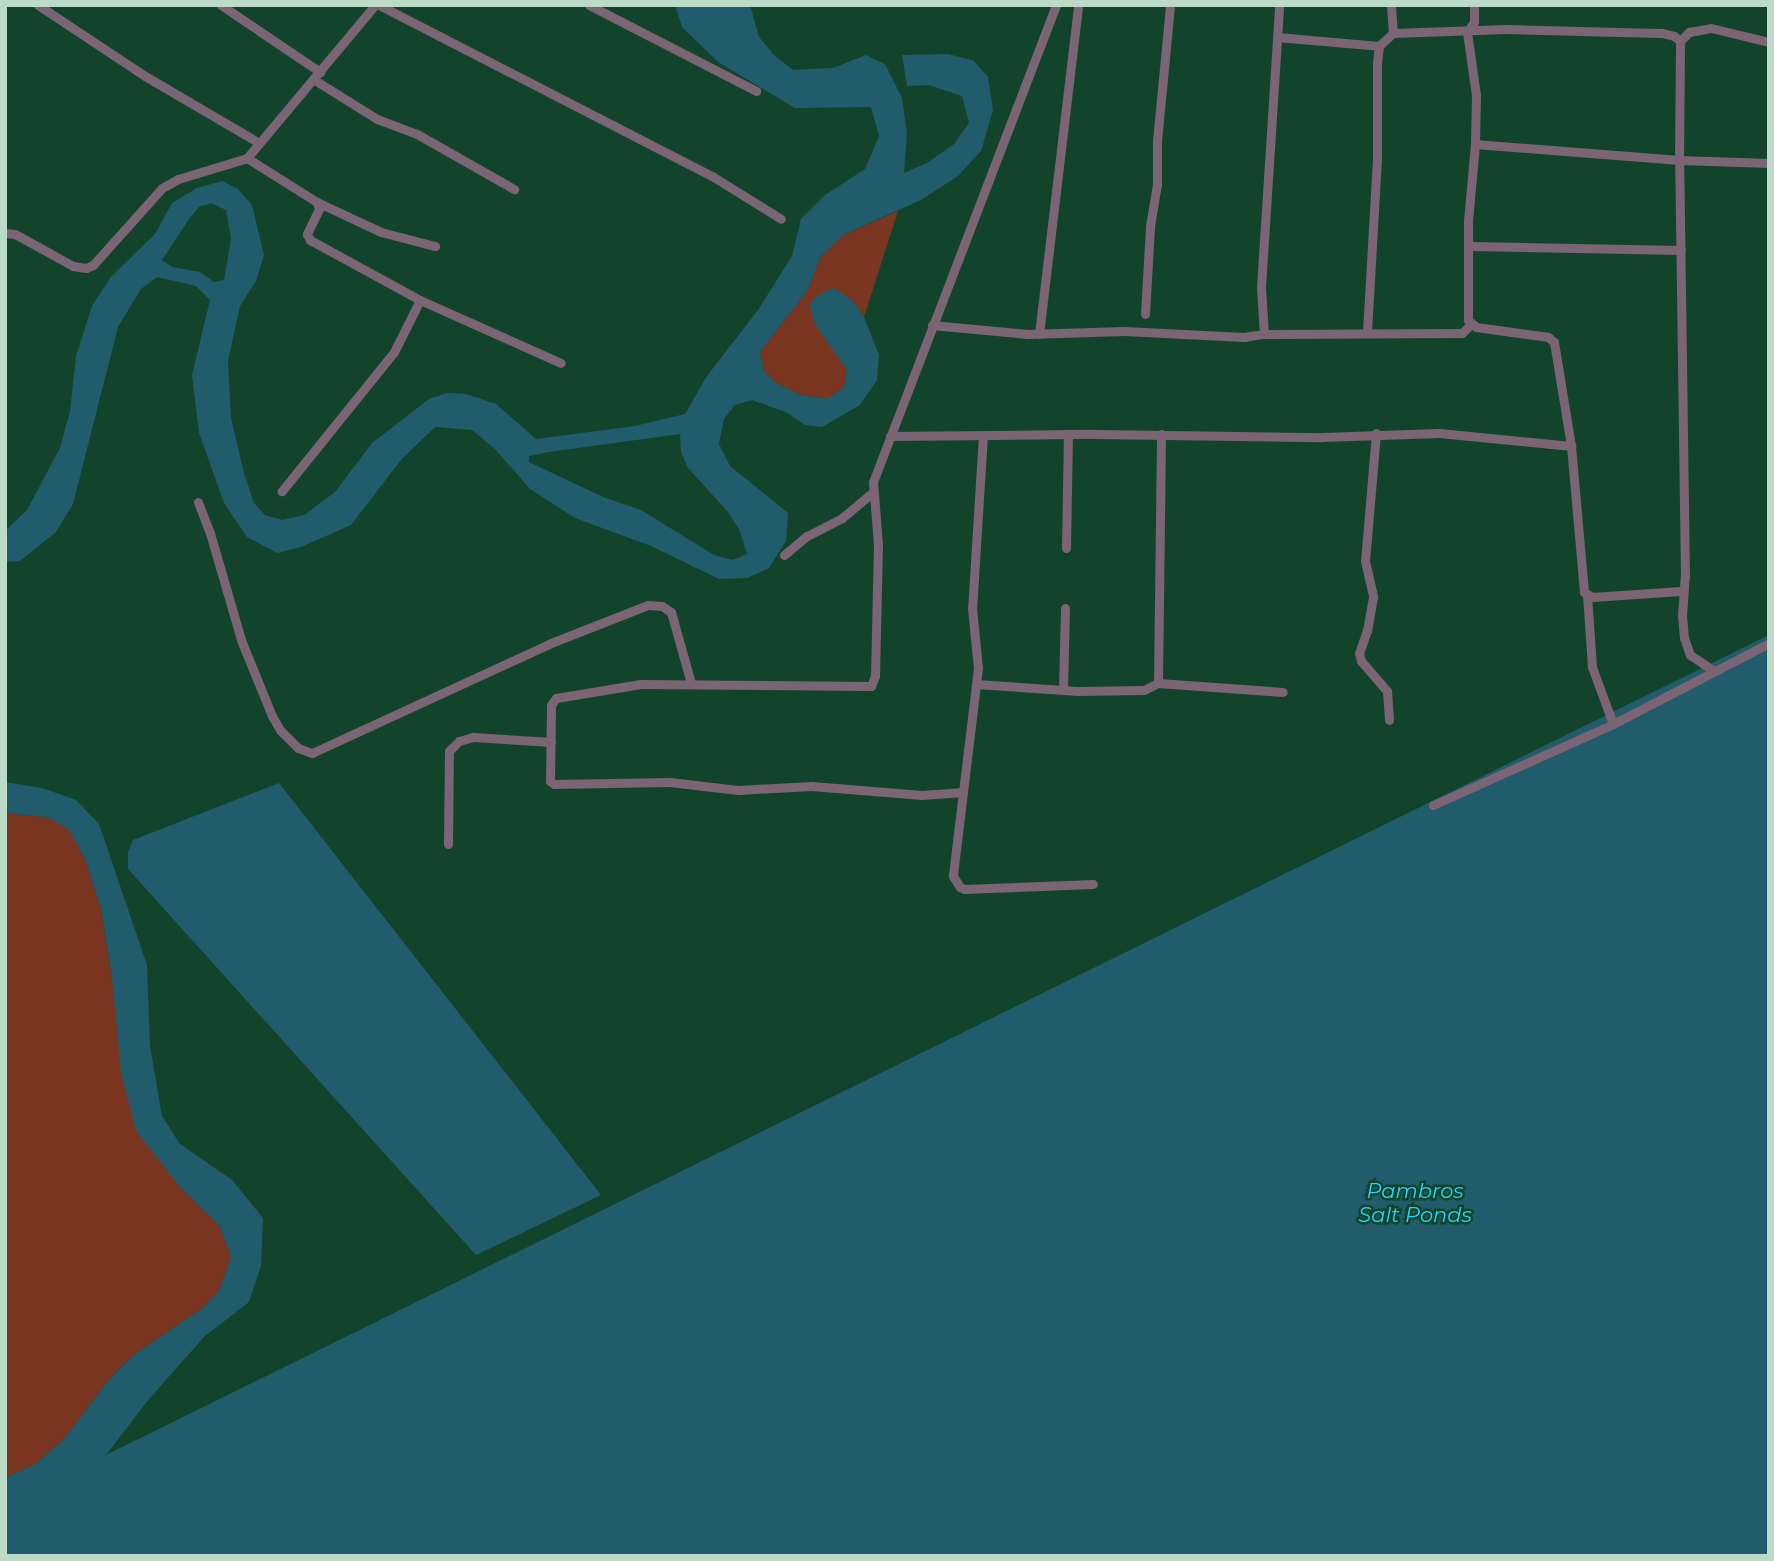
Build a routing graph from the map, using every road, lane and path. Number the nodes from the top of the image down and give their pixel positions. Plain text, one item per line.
1 (38, 5) edge
2 (222, 5) edge
3 (377, 5) edge
4 (589, 5) edge
5 (1056, 5) edge
6 (1078, 5) edge
7 (1162, 5) edge
8 (1279, 5) edge
9 (1391, 5) edge
10 (1474, 5) edge
11 (1170, 6) edge
12 (1467, 32) junction
13 (1393, 33) junction
14 (1277, 37) junction
15 (1680, 41) junction
16 (1769, 42) edge
17 (1379, 46) junction
18 (316, 76) junction
19 (756, 91) dead end
20 (259, 143) junction
21 (1475, 144) junction
22 (247, 158) junction
23 (1679, 160) junction
24 (1769, 163) edge
25 (514, 188) dead end
26 (317, 202) junction
27 (781, 219) dead end
28 (5, 233) edge
29 (435, 246) dead end
30 (1470, 246) junction
31 (1681, 250) junction
32 (420, 300) junction
33 (1145, 314) dead end
34 (1471, 324) junction
35 (932, 325) junction
36 (1367, 332) junction
37 (1040, 334) junction
38 (1264, 334) junction
39 (561, 363) dead end
40 (1376, 433) junction
41 (1068, 434) junction
42 (1161, 434) junction
43 (983, 435) junction
44 (890, 436) junction
45 (1571, 446) junction
46 (282, 491) dead end
47 (872, 493) junction
48 (198, 502) dead end
49 (1066, 548) dead end
50 (784, 555) dead end
51 (1681, 591) junction
52 (1587, 595) junction
53 (1065, 608) dead end
54 (1769, 643) edge
55 (1714, 671) junction
56 (691, 682) junction
57 (1158, 683) junction
58 (976, 684) junction
59 (1063, 690) junction
60 (1283, 692) dead end
61 (1389, 720) dead end
62 (1613, 724) junction
63 (551, 742) junction
64 (963, 792) junction
65 (1433, 805) dead end
66 (448, 844) dead end
67 (1093, 884) dead end

1 - 20 street
2 - 18 street
3 - 18 street
3 - 27 street
4 - 19 street
5 - 35 street
6 - 37 street
7 - 11 street
8 - 14 street
9 - 13 street
10 - 12 street
11 - 33 street
12 - 13 street
12 - 15 street
12 - 21 street
13 - 17 street
14 - 17 street
14 - 38 street
15 - 16 street
15 - 23 street
17 - 36 street
18 - 20 street
18 - 25 street
20 - 22 street
21 - 23 street
21 - 30 street
22 - 26 street
22 - 28 street
23 - 24 street
23 - 31 street
26 - 29 street
26 - 32 street
30 - 31 street
30 - 34 street
31 - 51 street
32 - 39 street
32 - 46 street
34 - 36 street
34 - 45 street
35 - 37 street
35 - 44 street
36 - 38 street
37 - 38 street
40 - 42 street
40 - 45 street
40 - 61 street
41 - 42 street
41 - 43 street
41 - 49 street
42 - 57 street
43 - 44 street
43 - 58 street
44 - 47 street
45 - 52 street
47 - 50 street
47 - 56 street
48 - 56 street
51 - 52 street
51 - 55 street
52 - 62 street
53 - 59 street
54 - 55 street
55 - 62 street
56 - 63 street
57 - 59 street
57 - 60 street
58 - 59 street
58 - 64 street
62 - 65 street
63 - 64 street
63 - 66 street
64 - 67 street

